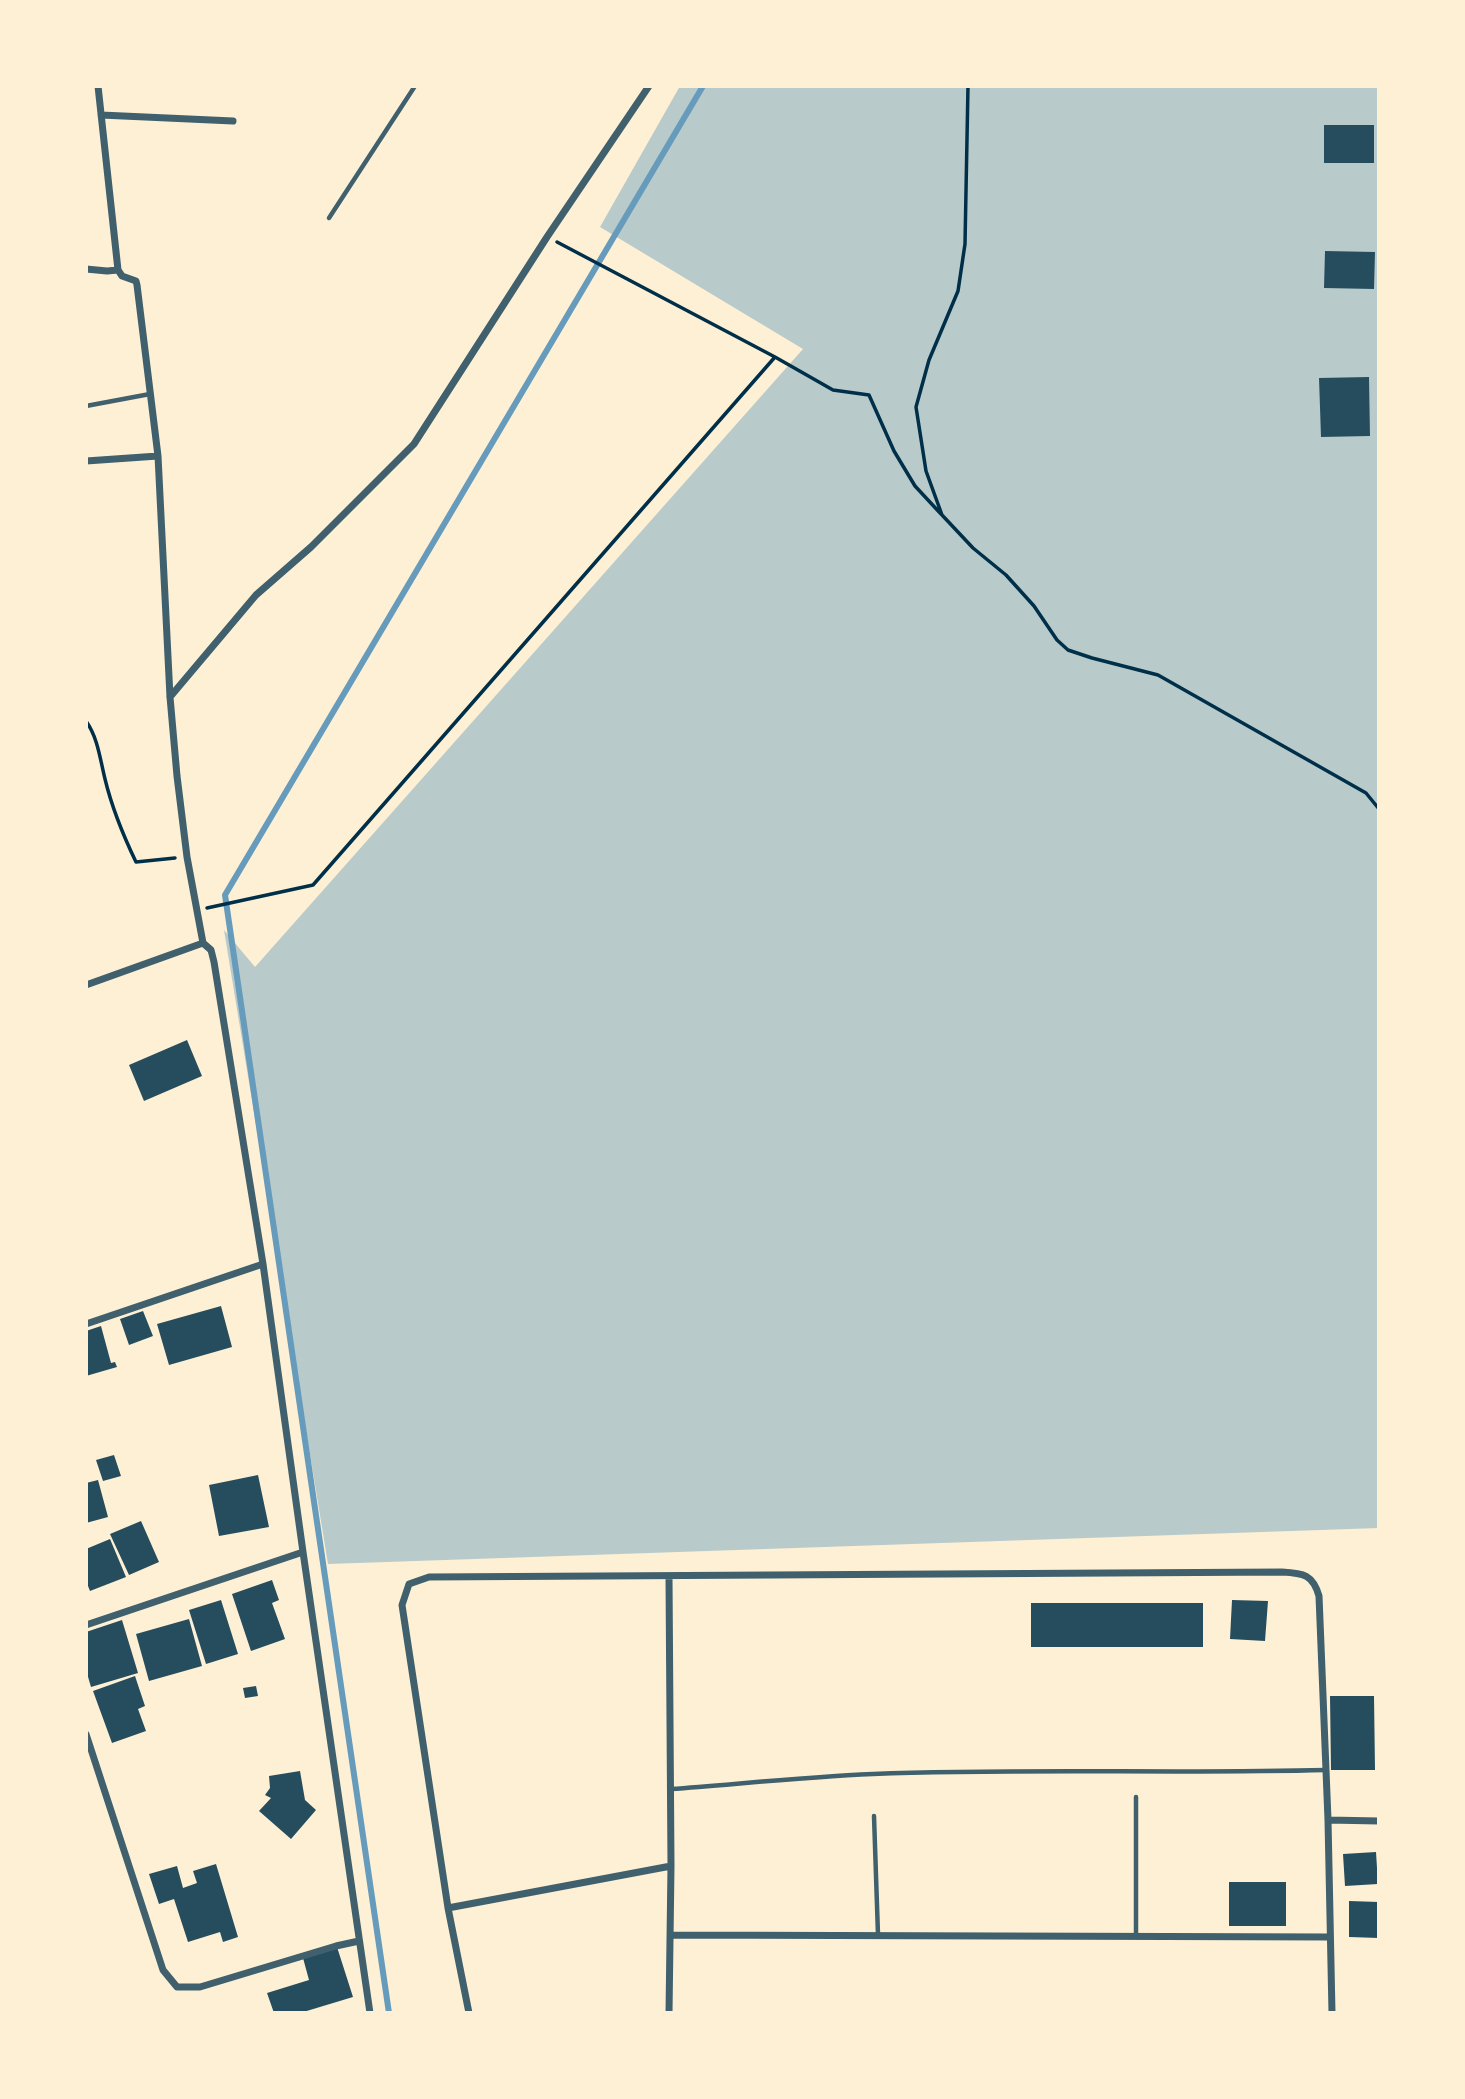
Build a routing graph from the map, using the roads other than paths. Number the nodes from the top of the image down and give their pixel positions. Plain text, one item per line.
1 (98, 86) edge
2 (415, 86) edge
3 (649, 86) edge
4 (101, 115) junction
5 (233, 121) dead end
6 (329, 218) dead end
7 (86, 268) edge
8 (118, 270) junction
9 (150, 394) junction
10 (86, 406) edge
11 (158, 456) junction
12 (86, 461) edge
13 (170, 697) junction
14 (203, 943) junction
15 (86, 985) edge
16 (263, 1264) junction
17 (86, 1324) edge
18 (303, 1552) junction
19 (669, 1577) junction
20 (86, 1625) edge
21 (86, 1734) edge
22 (1326, 1770) junction
23 (671, 1789) junction
24 (1136, 1797) dead end
25 (874, 1816) dead end
26 (1328, 1821) junction
27 (1379, 1821) edge
28 (671, 1867) junction
29 (448, 1908) junction
30 (671, 1935) junction
31 (878, 1936) junction
32 (1136, 1936) junction
33 (1330, 1937) junction
34 (359, 1941) junction
35 (370, 2013) edge
36 (469, 2013) edge
37 (669, 2013) edge
38 (1332, 2013) edge

1 - 4 street
2 - 6 lane
3 - 13 street
4 - 5 street
4 - 8 street
7 - 8 street
8 - 9 street
9 - 10 lane
9 - 11 street
11 - 12 street
11 - 13 street
13 - 14 street
14 - 15 street
14 - 16 street
16 - 17 street
16 - 18 street
18 - 20 street
18 - 34 street
19 - 22 street
19 - 23 street
19 - 29 street
21 - 34 street
22 - 23 lane
22 - 26 street
23 - 28 street
24 - 32 lane
25 - 31 lane
26 - 27 street
26 - 33 street
28 - 29 street
28 - 30 street
29 - 36 street
30 - 31 street
30 - 37 street
31 - 32 street
32 - 33 street
33 - 38 street
34 - 35 street

